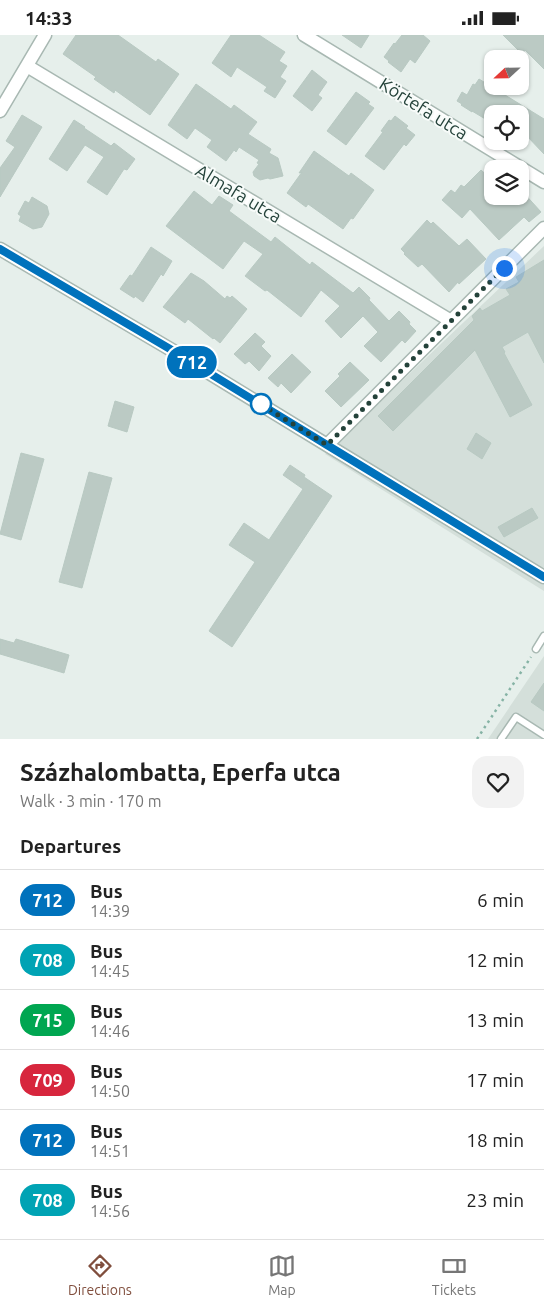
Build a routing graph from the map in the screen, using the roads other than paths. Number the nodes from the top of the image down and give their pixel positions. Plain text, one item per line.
1 (46, 35) edge
2 (304, 35) edge
3 (27, 66) junction
4 (0, 111) edge
5 (544, 182) edge
6 (544, 228) edge
7 (0, 249) edge
8 (451, 321) junction
9 (327, 445) junction
10 (544, 577) edge
11 (544, 636) edge
12 (536, 649) road end
13 (544, 735) edge
14 (501, 739) edge

1 - 3 street
2 - 5 street, Körtefa utca
3 - 4 street
3 - 8 street, Almafa utca
6 - 8 street
7 - 9 street
8 - 9 street
9 - 10 street
11 - 12 lane
13 - 14 lane

